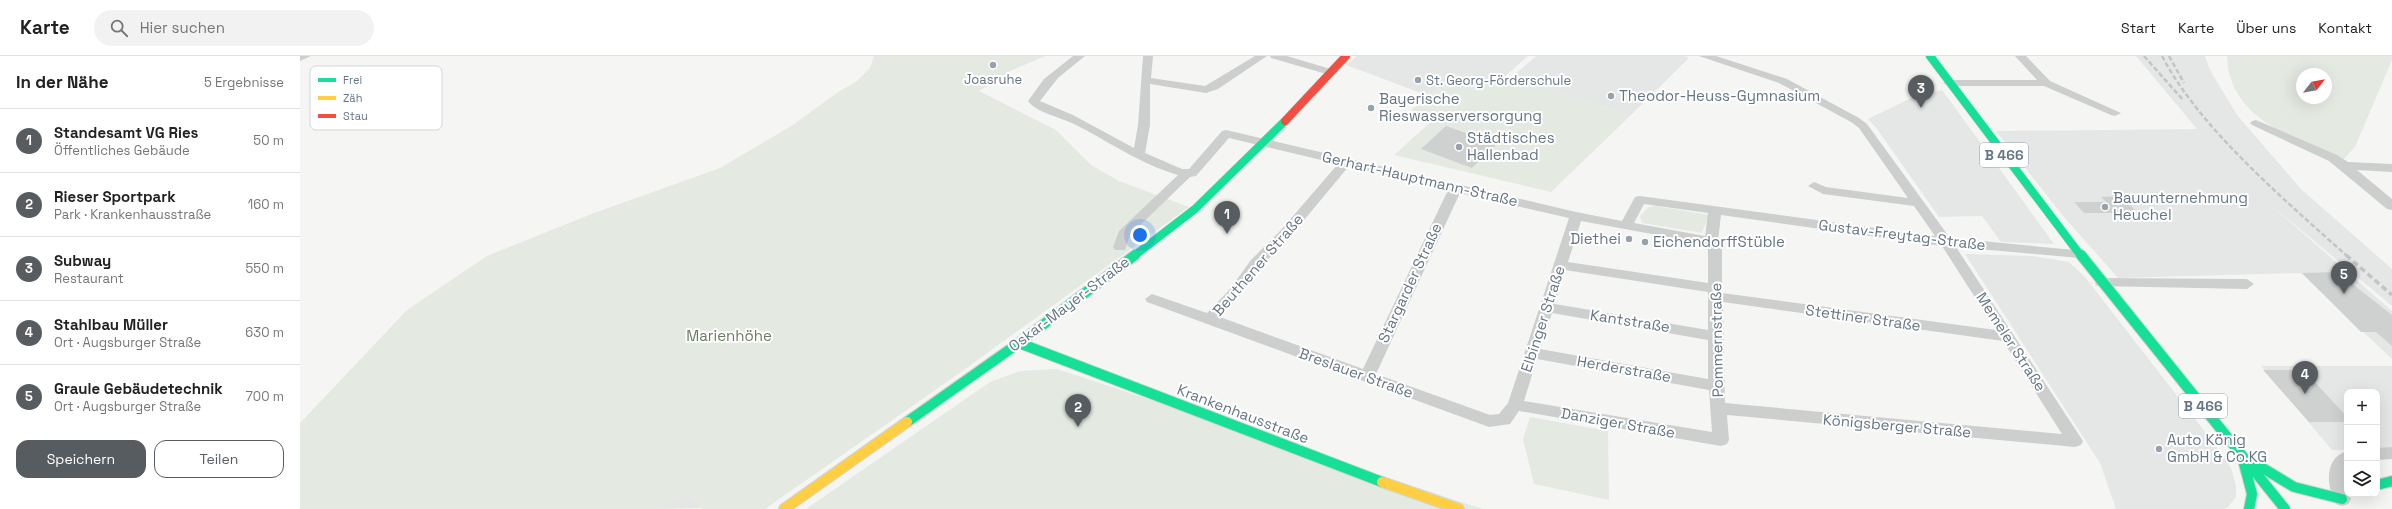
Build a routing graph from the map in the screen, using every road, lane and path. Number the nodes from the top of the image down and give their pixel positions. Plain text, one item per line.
1 (306, 56) edge
2 (1080, 56) edge
3 (1148, 56) edge
4 (1262, 56) edge
5 (1275, 56) edge
6 (1346, 56) edge
7 (1704, 56) edge
8 (1930, 56) edge
9 (2020, 56) edge
10 (300, 58) edge
11 (1330, 72) junction
12 (1145, 80) junction
13 (1949, 83) junction
14 (2046, 83) junction
15 (2115, 113) dead end
16 (2256, 123) dead end
17 (1264, 141) junction
18 (1139, 153) junction
19 (1345, 163) junction
20 (2345, 166) junction
21 (2392, 168) edge
22 (1186, 174) junction
23 (1814, 186) dead end
24 (1455, 189) junction
25 (1918, 203) junction
26 (2392, 206) edge
27 (1720, 212) junction
28 (1576, 216) junction
29 (1626, 225) junction
30 (1711, 241) junction
31 (1946, 242) junction
32 (1120, 247) dead end
33 (2080, 254) junction
34 (1561, 265) junction
35 (2102, 283) junction
36 (2247, 284) dead end
37 (1716, 293) junction
38 (1152, 298) dead end
39 (1545, 307) junction
40 (1210, 320) junction
41 (1716, 336) junction
42 (2009, 337) junction
43 (1018, 343) junction
44 (1531, 353) junction
45 (1366, 378) junction
46 (1716, 386) junction
47 (1515, 405) junction
48 (1718, 408) junction
49 (1504, 420) joint
50 (1720, 440) joint
51 (2075, 442) joint
52 (2392, 453) edge
53 (2242, 454) junction
54 (2380, 454) edge
55 (2344, 459) edge
56 (2392, 480) edge
57 (2380, 484) edge
58 (2345, 501) edge
59 (2321, 505) dead end
60 (784, 509) edge
61 (1459, 509) edge
62 (2249, 509) edge
63 (2285, 509) edge

1 - 10 street
2 - 18 street
3 - 12 street
4 - 12 street
5 - 11 street
6 - 11 main road, Oskar-Mayer-Straße
7 - 25 street, Memeler Straße
8 - 13 main road, B 466
9 - 14 street
11 - 17 main road, Oskar-Mayer-Straße
12 - 18 street
13 - 14 street
13 - 33 main road, B 466
14 - 15 street
16 - 20 street
17 - 19 street, Gerhart-Hauptmann-Straße
17 - 22 street, Gerhart-Hauptmann-Straße
17 - 43 main road, Oskar-Mayer-Straße
18 - 22 street
19 - 24 street, Gerhart-Hauptmann-Straße
19 - 40 street, Beuthener Straße
20 - 21 street
20 - 26 street
22 - 32 street
23 - 25 street
24 - 28 street, Gerhart-Hauptmann-Straße
24 - 45 street, Stargarder Straße
25 - 31 street, Memeler Straße
27 - 29 street, Gustav-Freytag-Straße
27 - 30 street
27 - 31 street, Gustav-Freytag-Straße
28 - 29 street, Gerhart-Hauptmann-Straße
28 - 34 street, Elbinger Straße
29 - 30 street, Gerhart-Hauptmann-Straße
30 - 37 street, Pommernstraße
31 - 33 street, Gustav-Freytag-Straße
31 - 42 street, Memeler Straße
33 - 35 main road, B 466
34 - 37 street, Stettiner Straße
34 - 39 street, Elbinger Straße
35 - 36 street
35 - 53 main road, B 466
37 - 41 street, Pommernstraße
37 - 42 street, Stettiner Straße
38 - 40 street, Beuthener Straße
39 - 41 street, Kantstraße
39 - 44 street, Elbinger Straße
40 - 45 street, Breslauer Straße
41 - 46 street, Pommernstraße
42 - 51 street, Memeler Straße
43 - 60 main road, Oskar-Mayer-Straße
43 - 61 main road, Krankenhausstraße
44 - 46 street, Herderstraße
44 - 47 street, Elbinger Straße
45 - 49 street, Breslauer Straße
46 - 48 street, Pommernstraße
47 - 49 street, Elbinger Straße
47 - 50 street, Danziger Straße
48 - 50 street, Pommernstraße
48 - 51 street, Königsberger Straße
52 - 54 street
53 - 58 main road
53 - 62 main road
53 - 63 main road, B 466
55 - 58 street
56 - 57 main road
58 - 59 main road

